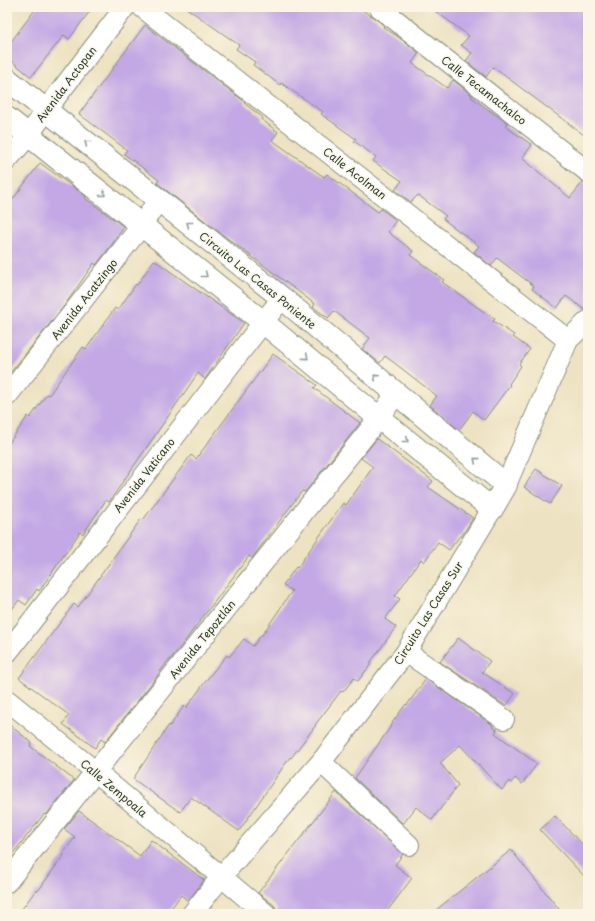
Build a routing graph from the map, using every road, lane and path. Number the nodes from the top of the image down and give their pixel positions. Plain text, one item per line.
1 (125, 7) edge
2 (142, 7) edge
3 (379, 7) edge
4 (7, 79) edge
5 (46, 110) junction
6 (7, 118) edge
7 (29, 135) junction
8 (7, 160) edge
9 (588, 172) edge
10 (158, 200) junction
11 (142, 225) junction
12 (282, 298) junction
13 (588, 321) edge
14 (263, 322) junction
15 (568, 340) junction
16 (396, 394) junction
17 (7, 396) edge
18 (379, 418) junction
19 (506, 485) junction
20 (492, 509) junction
21 (406, 652) junction
22 (7, 653) edge
23 (7, 700) edge
24 (504, 719) dead end
25 (322, 762) junction
26 (96, 772) junction
27 (410, 845) dead end
28 (221, 877) junction
29 (7, 882) edge
30 (192, 914) edge
31 (266, 914) edge

1 - 5 street, Avenida Actopan
2 - 15 street, Calle Acolman
3 - 9 street, Calle Tecamachalco
4 - 5 street, Circuito Las Casas Poniente
5 - 7 street, Avenida Actopan
10 -> 5 street, Circuito Las Casas Poniente
6 - 7 street
7 - 8 street, Avenida Actopan
7 -> 11 street
10 - 11 street, Avenida Acatzingo
12 -> 10 street, Circuito Las Casas Poniente
11 -> 14 street
11 - 17 street, Avenida Acatzingo
12 - 14 street, Avenida Vaticano
16 -> 12 street, Circuito Las Casas Poniente
13 - 15 street, Circuito Las Casas Sur
14 -> 18 street
14 - 22 street, Avenida Vaticano
15 - 19 street, Circuito Las Casas Sur
16 - 18 street, Avenida Tepoztlán
19 -> 16 street, Circuito Las Casas Poniente
18 -> 20 street
18 - 26 street, Avenida Tepoztlán
19 - 20 street, Circuito Las Casas Sur
20 - 21 street, Circuito Las Casas Sur
21 - 24 street
21 - 25 street, Circuito Las Casas Sur
23 - 26 street, Calle Zempoala
25 - 27 street
25 - 28 street, Circuito Las Casas Sur
26 - 28 street, Calle Zempoala
26 - 29 street, Avenida Tepoztlán
28 - 30 street, Circuito Las Casas Sur
28 - 31 street, Calle Zempoala

